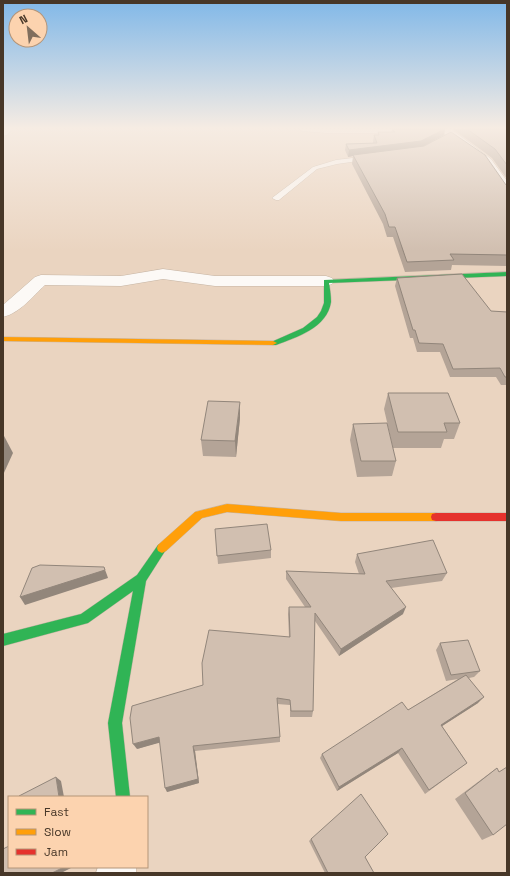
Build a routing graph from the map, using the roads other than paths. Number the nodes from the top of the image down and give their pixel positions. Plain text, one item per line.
1 (313, 170) edge
2 (493, 170) edge
3 (507, 190) edge
4 (276, 198) dead end
5 (507, 274) edge
6 (326, 281) junction
7 (3, 312) edge
8 (3, 339) edge
9 (507, 518) edge
10 (141, 579) junction
11 (3, 640) edge
12 (123, 796) edge

1 - 4 lane
2 - 3 street
5 - 6 street
6 - 7 street
6 - 8 street
9 - 10 street
10 - 11 street
10 - 12 street

